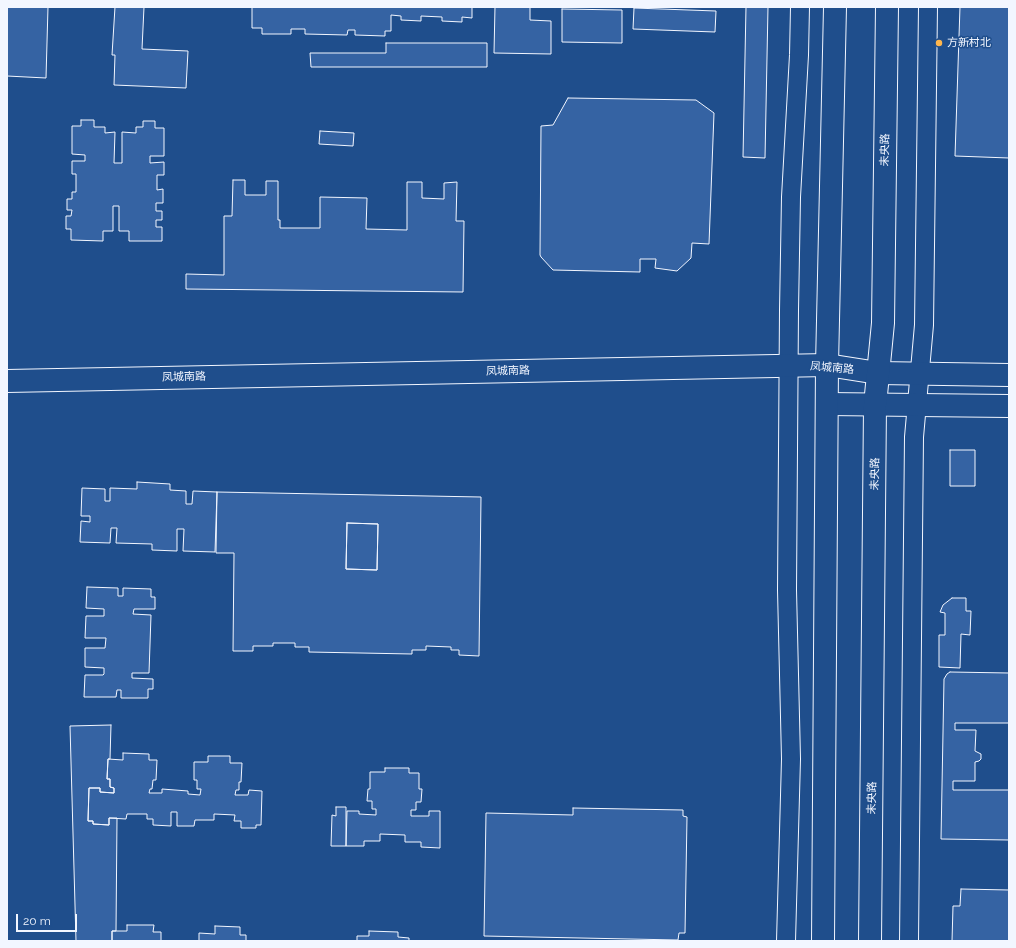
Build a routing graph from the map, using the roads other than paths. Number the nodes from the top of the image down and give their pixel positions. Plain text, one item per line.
1 (800, 7) edge
2 (835, 7) edge
3 (887, 7) edge
4 (928, 7) edge
5 (827, 365) junction
6 (788, 366) junction
7 (878, 374) junction
8 (920, 374) junction
9 (1009, 375) edge
10 (7, 380) edge
11 (827, 404) junction
12 (875, 405) junction
13 (917, 405) junction
14 (1009, 406) edge
15 (786, 941) edge
16 (823, 941) edge
17 (870, 941) edge
18 (909, 941) edge

1 - 6 street
2 - 5 main road
3 - 7 main road, 未央路
4 - 8 street
5 - 6 main road, 凤城南路
5 - 7 main road, 凤城南路
5 - 11 main road
6 - 10 main road, 凤城南路
6 - 15 street
7 - 8 main road, 凤城南路
7 - 12 main road, 未央路
8 - 9 main road, 凤城南路
8 - 13 street
11 - 12 main road
11 - 16 main road
12 - 13 main road
12 - 17 main road, 未央路
13 - 14 main road
13 - 18 street

